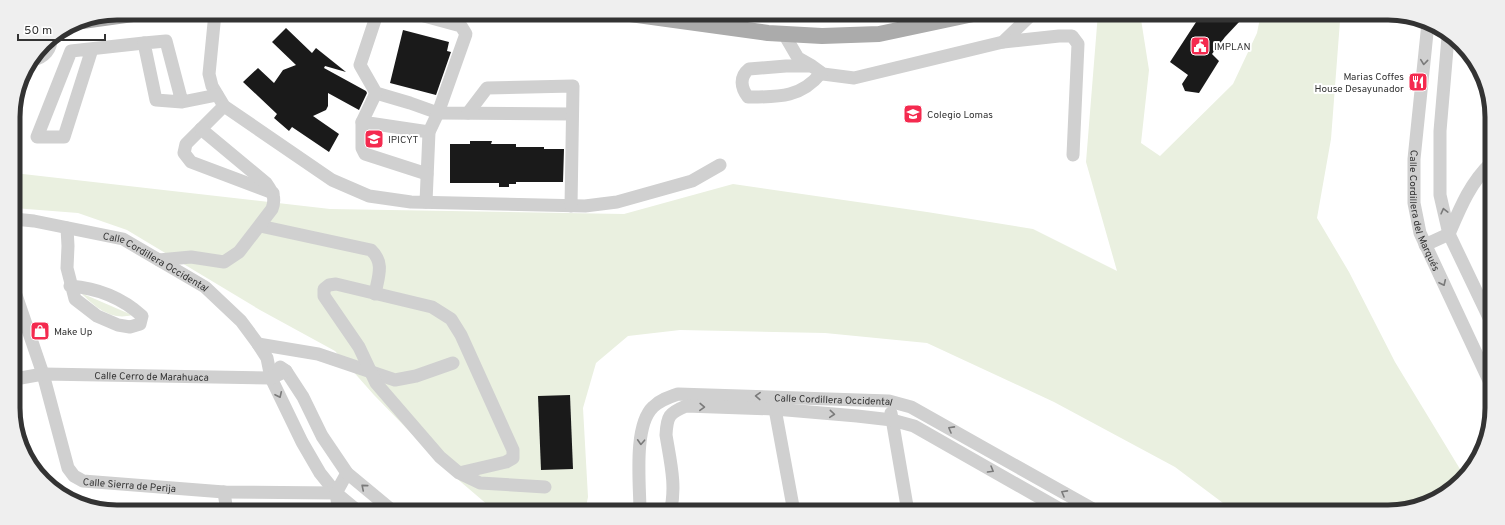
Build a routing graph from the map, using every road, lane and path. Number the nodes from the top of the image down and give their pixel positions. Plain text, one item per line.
1 (214, 20) edge
2 (375, 20) edge
3 (439, 20) edge
4 (674, 20) edge
5 (945, 20) edge
6 (1026, 20) edge
7 (1427, 29) edge
8 (784, 34) junction
9 (1448, 41) edge
10 (1003, 42) junction
11 (144, 43) junction
12 (52, 45) edge
13 (92, 49) junction
14 (41, 57) edge
15 (816, 70) junction
16 (376, 93) junction
17 (221, 101) junction
18 (182, 102) junction
19 (438, 113) junction
20 (468, 113) junction
21 (572, 114) junction
22 (362, 122) junction
23 (201, 128) junction
24 (429, 132) junction
25 (1073, 155) dead end
26 (720, 165) dead end
27 (1485, 169) edge
28 (427, 174) junction
29 (274, 193) junction
30 (426, 202) junction
31 (571, 206) junction
32 (20, 220) edge
33 (260, 226) junction
34 (67, 228) junction
35 (1449, 234) junction
36 (1425, 245) junction
37 (159, 260) junction
38 (70, 286) junction
39 (375, 294) junction
40 (20, 307) edge
41 (1485, 309) edge
42 (258, 344) junction
43 (267, 358) junction
44 (452, 363) dead end
45 (286, 371) junction
46 (370, 371) junction
47 (1485, 372) edge
48 (43, 374) junction
49 (20, 378) edge
50 (271, 378) junction
51 (889, 401) junction
52 (775, 409) junction
53 (892, 420) junction
54 (347, 473) junction
55 (459, 473) junction
56 (545, 487) dead end
57 (224, 492) junction
58 (336, 493) junction
59 (226, 505) edge
60 (339, 505) edge
61 (351, 505) edge
62 (386, 505) edge
63 (640, 505) edge
64 (674, 505) edge
65 (793, 505) edge
66 (907, 505) edge
67 (1053, 505) edge
68 (1086, 505) edge

1 - 17 street
2 - 16 street
3 - 19 street
4 - 8 main road
5 - 8 main road
6 - 10 street
7 -> 36 street, Calle Cordillera del Marqués
8 - 15 street
35 -> 9 street, Calle Cordillera del Marqués
10 - 15 street
10 - 25 street
11 - 13 street
11 - 18 street
11 - 18 street
12 - 14 street
13 - 13 street
15 - 15 street
16 - 19 street
16 - 22 street
17 - 18 street
17 - 23 street
17 - 30 street
19 - 20 street
19 - 24 street
20 - 21 street
20 - 21 street
21 - 31 street
22 - 24 street
22 - 28 street
23 - 29 street
23 - 29 street
24 - 28 street
26 - 31 street
27 - 35 street
28 - 30 street
29 - 33 street
30 - 31 street
32 - 34 street, Calle Cordillera Occidental
33 - 37 street
33 - 39 street
34 - 37 street, Calle Cordillera Occidental
34 - 38 street
35 - 36 street
35 - 41 street, Calle Cordillera del Marqués
36 -> 47 street, Calle Cordillera del Marqués
37 - 42 street, Calle Cordillera Occidental
38 - 38 street
39 - 46 street
39 - 55 street
40 - 48 street, Calle Sierra de Perija
42 - 43 street, Calle Cordillera Occidental
42 - 46 street
43 - 45 street, Calle Cordillera Occidental
43 - 50 street, Calle Cordillera Occidental
44 - 46 street
45 - 50 street, Calle Cerro de Marahuaca
45 - 54 street, Calle Cordillera Occidental
46 - 55 street
48 - 49 street, Calle Cerro de Marahuaca
48 - 50 street, Calle Cerro de Marahuaca
48 - 57 street, Calle Sierra de Perija
50 -> 58 street, Calle Cordillera Occidental
51 - 53 street
51 -> 63 street, Calle Cordillera Occidental
68 -> 51 street, Calle Cordillera Occidental
52 -> 53 street, Calle Cordillera Occidental
64 -> 52 street, Calle Cordillera Occidental
52 - 65 street
53 - 66 street
53 -> 67 street, Calle Cordillera Occidental
54 - 58 street
62 -> 54 street, Calle Cordillera Occidental
55 - 56 street
57 - 58 street, Calle Sierra de Perija
57 - 59 street
58 - 60 street
58 - 61 street, Calle Cordillera Occidental

